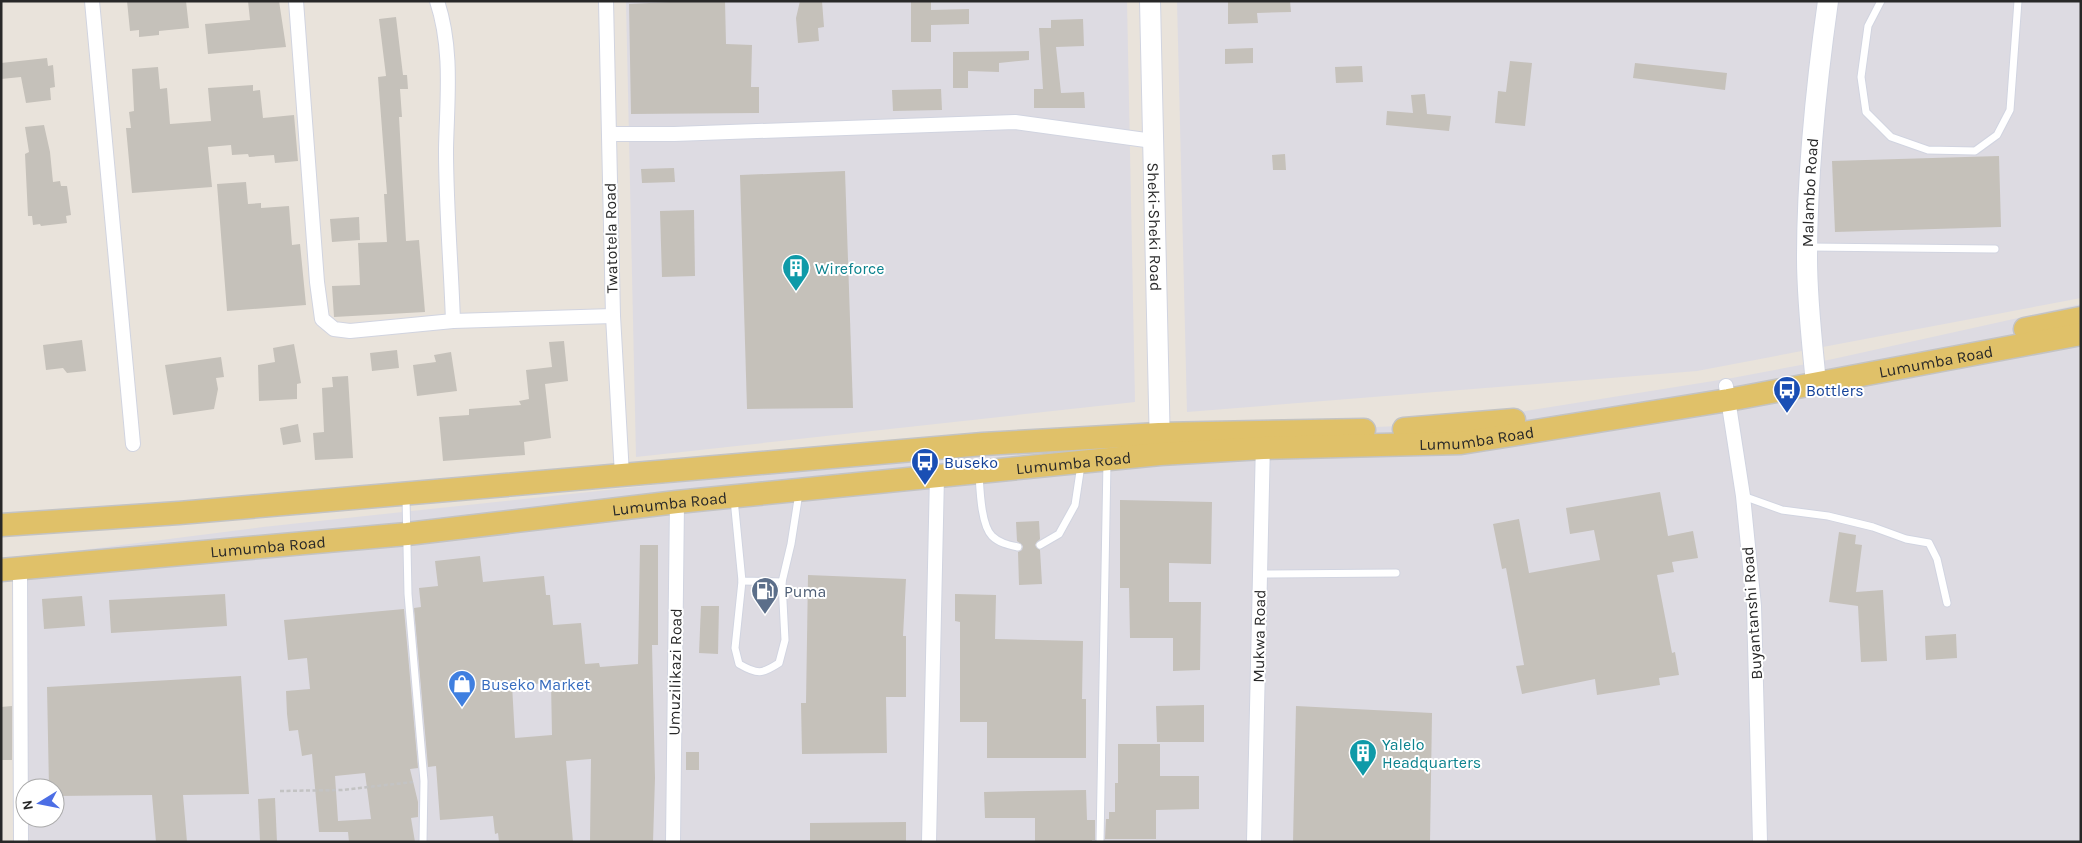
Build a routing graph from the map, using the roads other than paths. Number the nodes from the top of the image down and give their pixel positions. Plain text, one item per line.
1 (92, 1) edge
2 (296, 1) edge
3 (437, 1) edge
4 (606, 1) edge
5 (1150, 1) edge
6 (1828, 1) edge
7 (1881, 1) edge
8 (2018, 1) edge
9 (609, 134) junction
10 (1153, 141) junction
11 (1807, 247) junction
12 (1995, 249) dead end
13 (613, 316) junction
14 (2081, 318) edge
15 (453, 321) junction
16 (2081, 334) edge
17 (1816, 377) junction
18 (1727, 393) junction
19 (1263, 440) junction
20 (133, 444) dead end
21 (1160, 444) junction
22 (1107, 459) junction
23 (1082, 462) junction
24 (979, 471) junction
25 (622, 474) junction
26 (937, 475) junction
27 (799, 490) junction
28 (406, 494) junction
29 (734, 496) junction
30 (1742, 496) junction
31 (677, 502) junction
32 (1, 525) edge
33 (407, 534) junction
34 (1040, 545) dead end
35 (1018, 547) dead end
36 (11, 570) edge
37 (1396, 573) dead end
38 (1260, 574) junction
39 (742, 581) junction
40 (782, 582) junction
41 (1947, 603) dead end
42 (21, 842) edge
43 (423, 842) edge
44 (673, 842) edge
45 (928, 842) edge
46 (1100, 842) edge
47 (1254, 842) edge
48 (1760, 842) edge

1 - 20 street
2 - 15 street
3 - 15 street
4 - 9 street, Twatotela Road
5 - 10 street, Sheki-Sheki Road
6 - 11 street, Malambo Road
7 - 8 lane
9 - 10 street
9 - 13 street, Twatotela Road
10 - 21 street, Sheki-Sheki Road
11 - 12 lane
11 - 17 street, Malambo Road
13 - 15 street
13 - 25 street, Twatotela Road
14 - 17 main road, Lumumba Road
16 - 17 main road, Lumumba Road
17 - 18 main road, Lumumba Road
18 - 19 main road, Lumumba Road
18 - 30 street, Buyantanshi Road
19 - 21 main road, Lumumba Road
19 - 38 street, Mukwa Road
21 - 22 main road, Lumumba Road
21 - 25 main road, Lumumba Road
22 - 23 main road, Lumumba Road
22 - 46 lane
23 - 24 main road, Lumumba Road
23 - 34 lane
24 - 26 main road, Lumumba Road
24 - 35 lane
25 - 28 main road, Lumumba Road
26 - 27 main road, Lumumba Road
26 - 45 street
27 - 29 main road, Lumumba Road
27 - 40 lane
28 - 32 main road, Lumumba Road
28 - 33 lane
29 - 31 main road, Lumumba Road
29 - 39 lane
30 - 41 lane
30 - 48 street, Buyantanshi Road
31 - 33 main road, Lumumba Road
31 - 44 street, Umuzilikazi Road
33 - 36 main road, Lumumba Road
33 - 43 lane
36 - 42 street
37 - 38 lane
38 - 47 street, Mukwa Road
39 - 40 lane
39 - 40 lane

